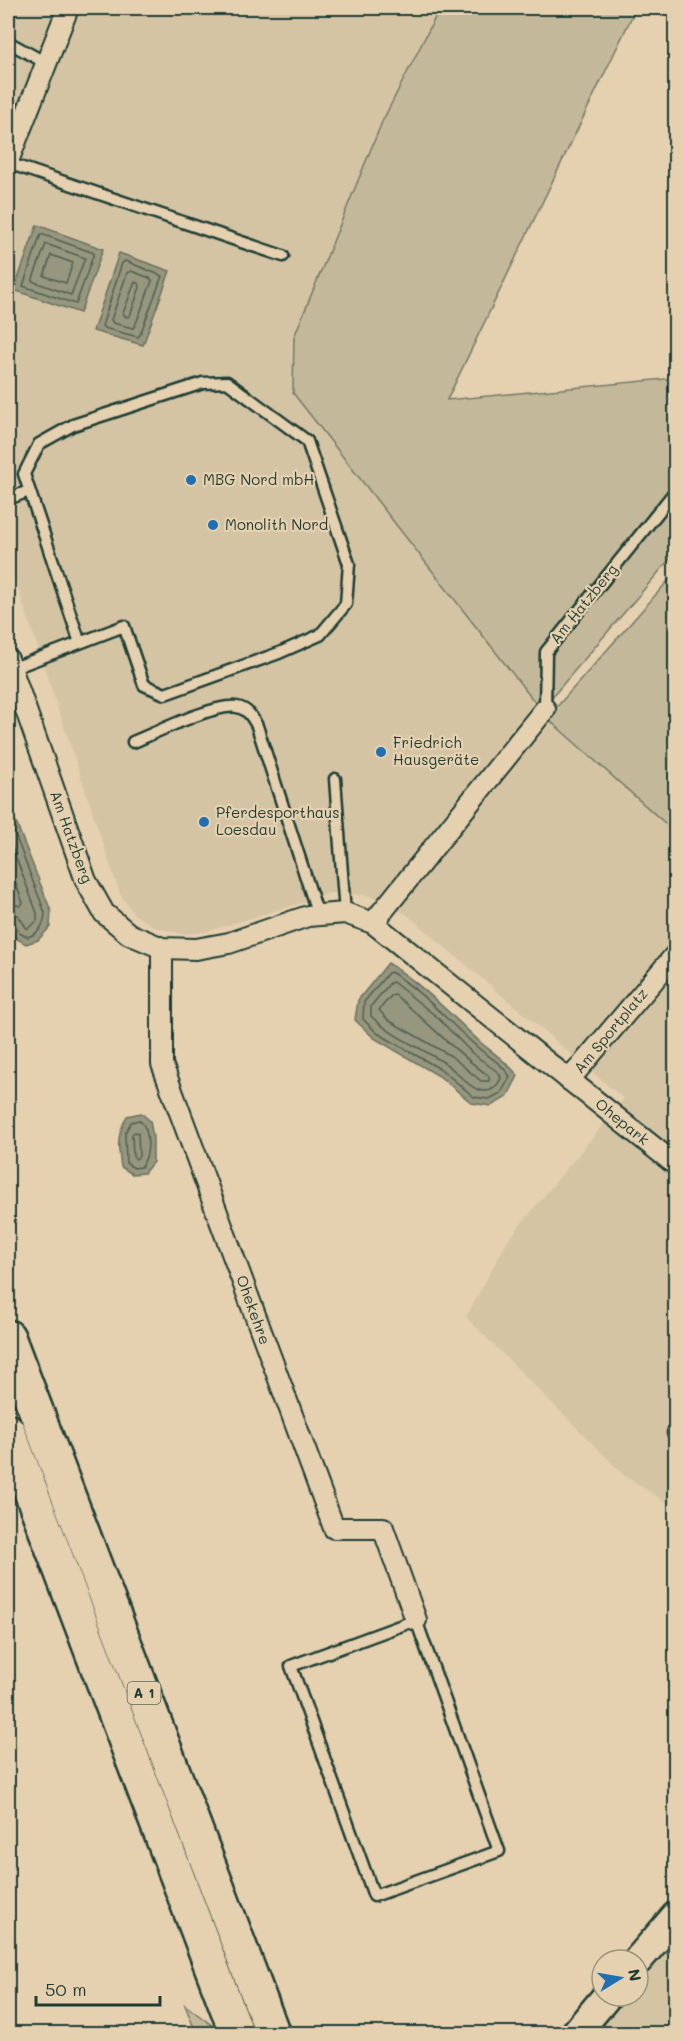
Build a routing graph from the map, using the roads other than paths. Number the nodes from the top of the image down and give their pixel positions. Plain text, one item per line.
1 (68, 8) edge
2 (8, 42) edge
3 (46, 63) junction
4 (8, 162) edge
5 (283, 256) dead end
6 (29, 491) junction
7 (673, 494) dead end
8 (8, 500) edge
9 (80, 643) junction
10 (9, 664) edge
11 (545, 709) joint
12 (133, 742) dead end
13 (335, 779) dead end
14 (345, 913) junction
15 (318, 915) junction
16 (373, 922) junction
17 (162, 948) junction
18 (675, 954) edge
19 (569, 1080) junction
20 (675, 1165) edge
21 (8, 1337) edge
22 (8, 1431) edge
23 (416, 1620) junction
24 (675, 1916) edge
25 (648, 1948) edge
26 (597, 2008) edge
27 (237, 2034) edge
28 (273, 2034) edge
29 (575, 2034) edge

1 - 3 street
2 - 3 lane
3 - 4 street
4 - 5 lane
6 - 8 lane
6 - 9 lane
6 - 9 lane
7 - 11 lane, Am Hatzberg
9 - 10 lane
10 - 17 street, Am Hatzberg
11 - 16 street, Am Hatzberg
12 - 15 lane
13 - 14 lane
14 - 15 street, Am Hatzberg
14 - 16 street, Am Hatzberg
15 - 17 street, Am Hatzberg
16 - 19 street, Am Hatzberg
17 - 23 street, Ohekehre
18 - 19 street, Am Sportplatz
19 - 20 street, Ohepark
21 - 28 highway, A 1
22 - 27 highway, A 1
23 - 23 lane
24 - 25 street
26 - 29 street

